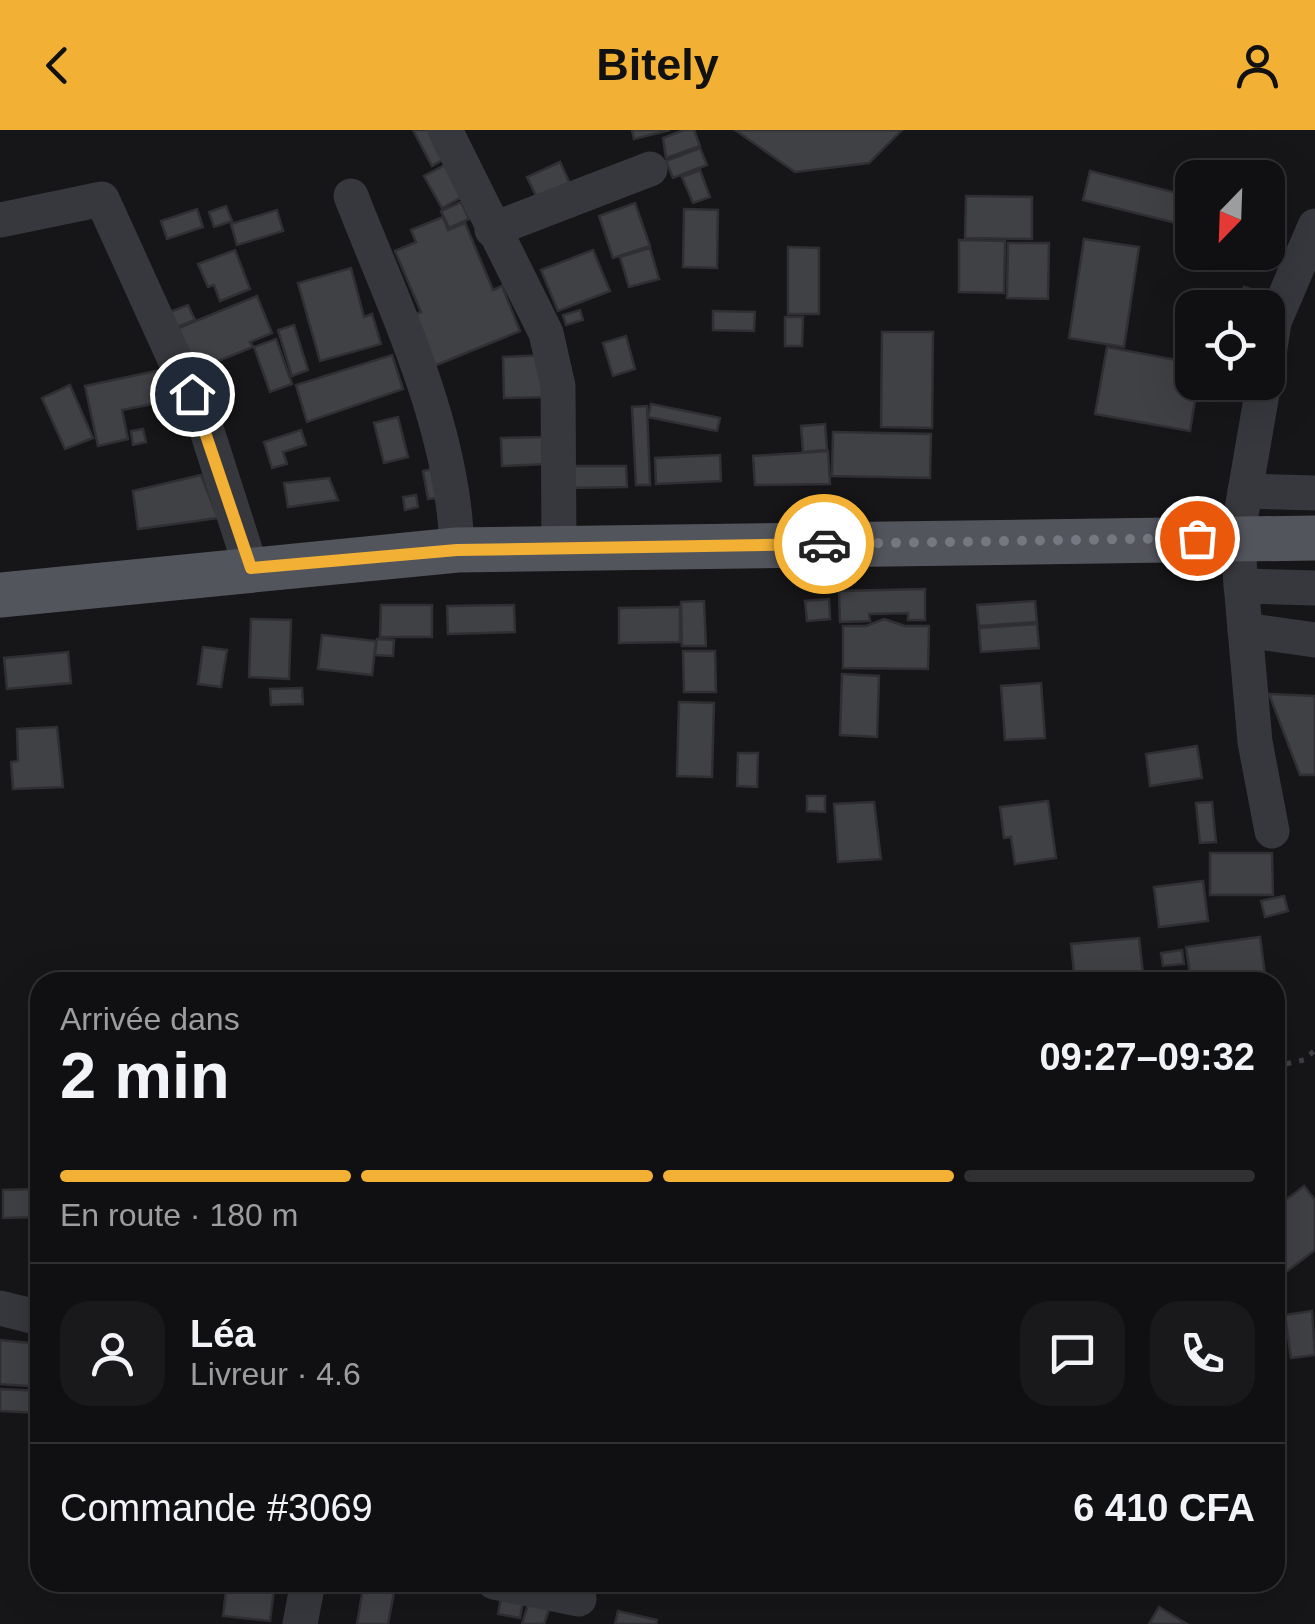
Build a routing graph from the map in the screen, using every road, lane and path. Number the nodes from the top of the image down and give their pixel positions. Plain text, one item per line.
1 (445, 130) edge
2 (650, 169) dead end
3 (351, 196) dead end
4 (0, 220) edge
5 (1315, 226) edge
6 (492, 230) junction
7 (1285, 296) edge
8 (1261, 400) edge
9 (1245, 491) junction
10 (1315, 493) edge
11 (1236, 538) junction
12 (1315, 538) edge
13 (559, 546) junction
14 (457, 550) junction
15 (251, 568) junction
16 (1241, 586) junction
17 (1315, 588) edge
18 (0, 594) edge
19 (1245, 630) junction
20 (1315, 640) edge
21 (1272, 831) dead end
22 (1315, 1050) edge
23 (1285, 1064) edge
24 (0, 1308) edge
25 (30, 1316) edge
26 (306, 1592) edge
27 (544, 1592) edge
28 (579, 1599) dead end
29 (300, 1624) edge

1 - 6 street
2 - 6 street
3 - 14 street
4 - 15 street
5 - 7 street
6 - 13 street
8 - 9 street
9 - 10 street
9 - 11 street
11 - 12 main road
11 - 13 main road
11 - 16 street
13 - 14 main road
14 - 15 main road
15 - 18 main road
16 - 17 street
16 - 19 street
19 - 20 street
19 - 21 street
22 - 23 path
24 - 25 street
26 - 29 street
27 - 28 street

